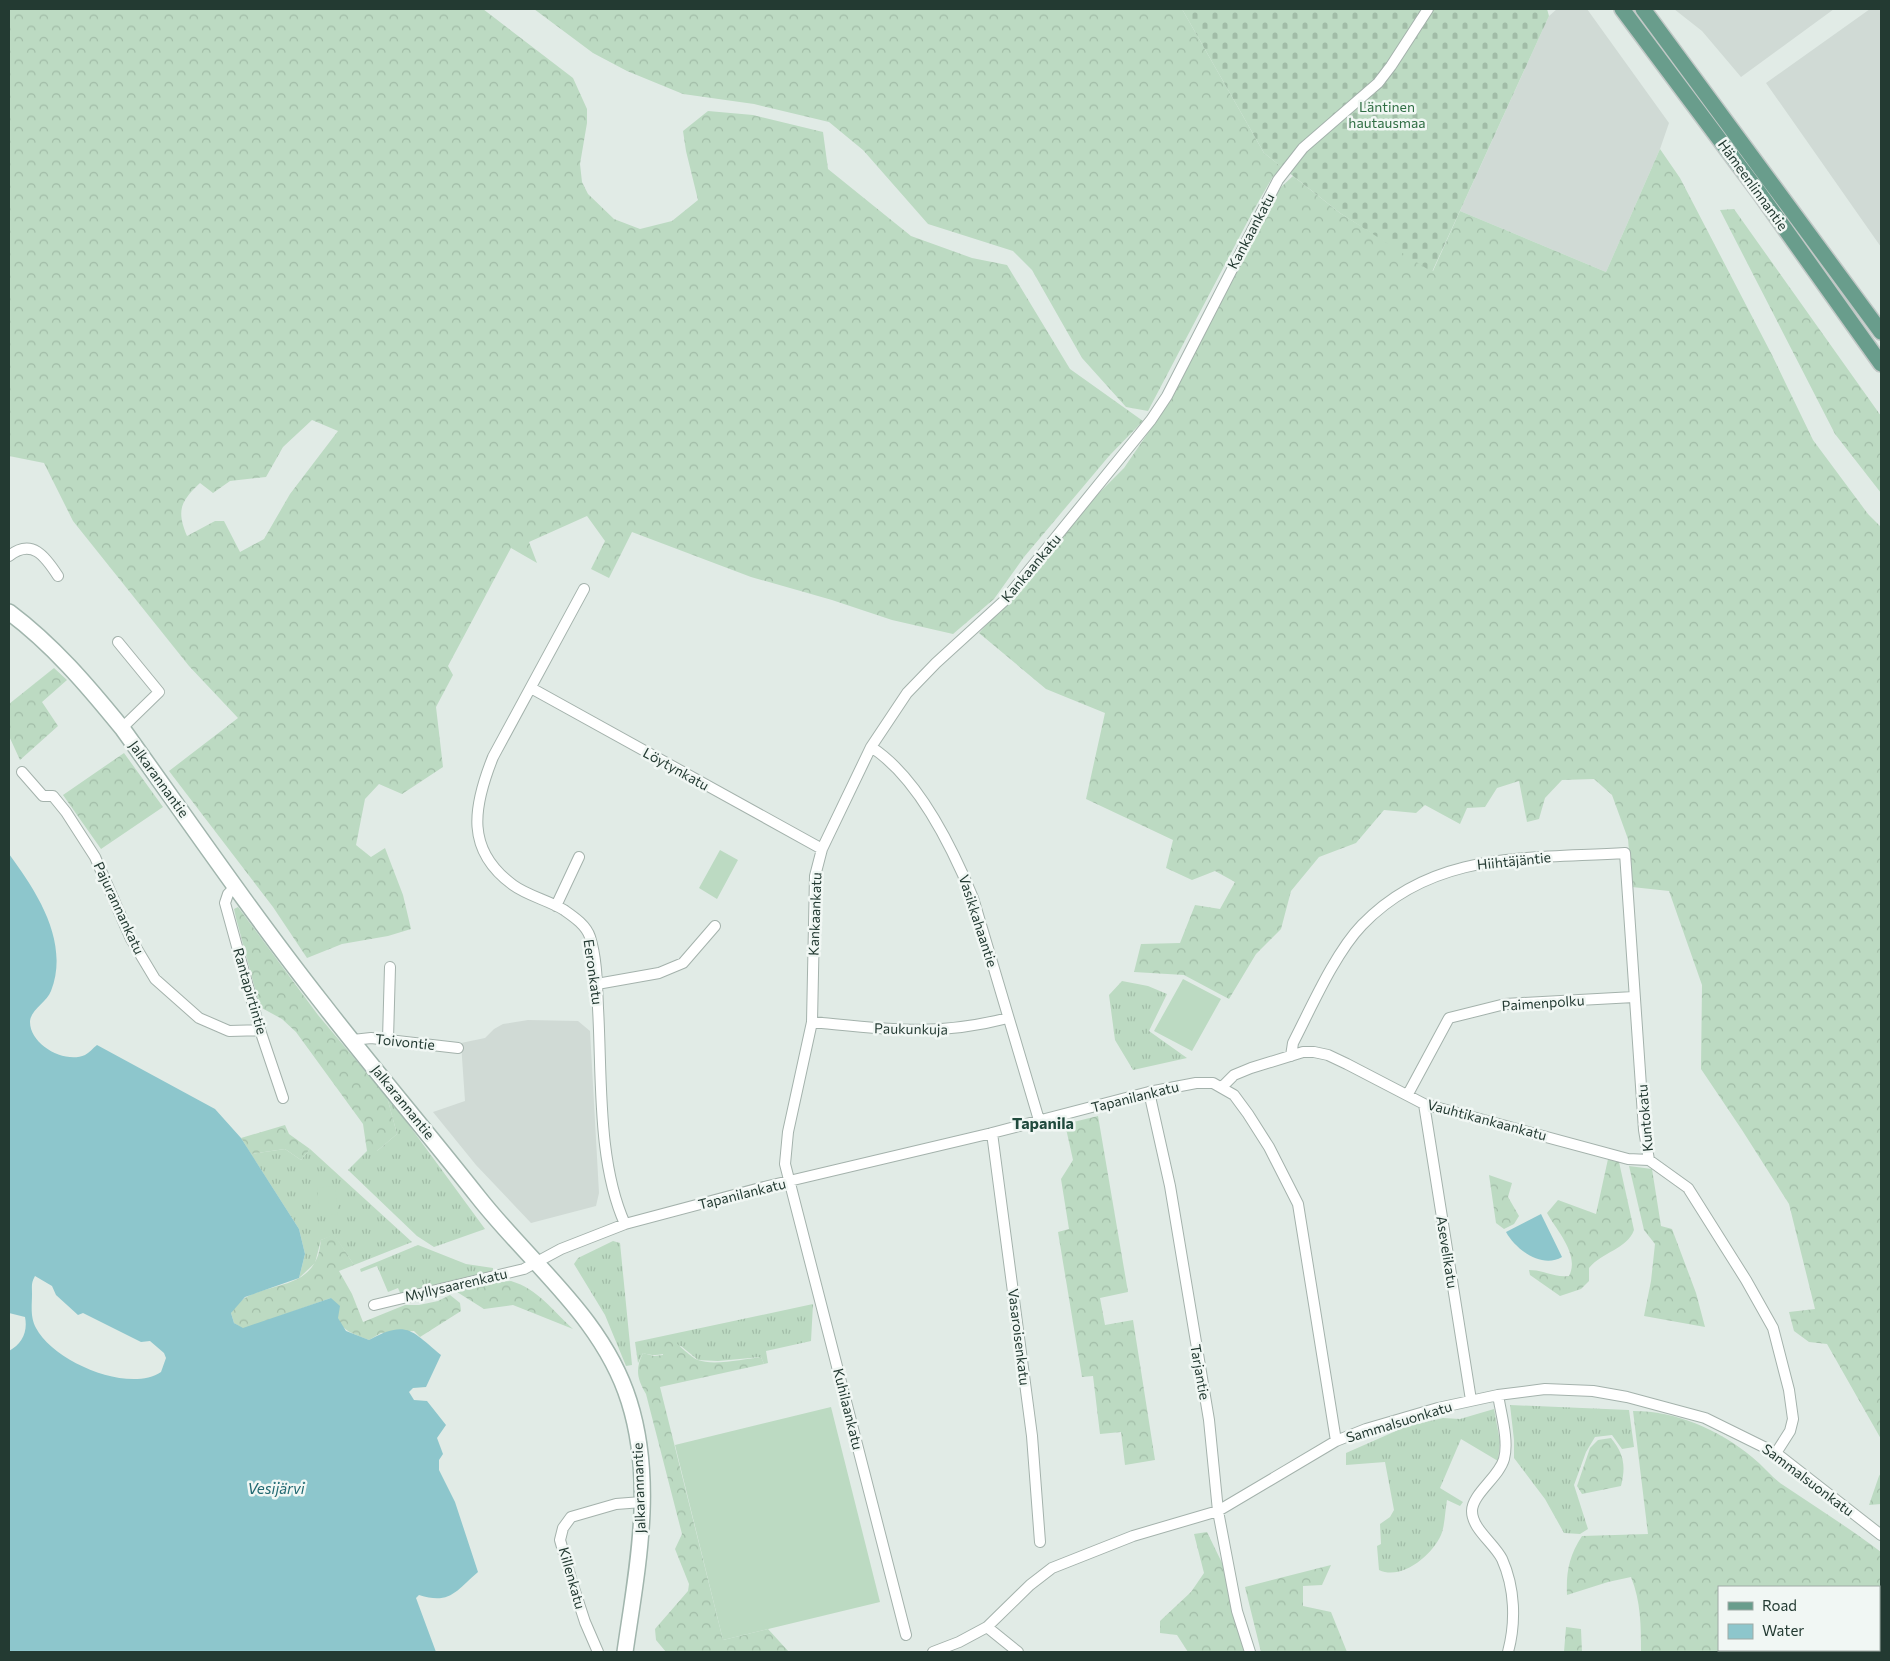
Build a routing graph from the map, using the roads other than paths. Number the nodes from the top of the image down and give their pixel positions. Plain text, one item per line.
1 (1428, 9) edge
2 (1622, 9) edge
3 (1643, 9) edge
4 (1881, 332) edge
5 (1881, 364) edge
6 (9, 556) edge
7 (58, 576) dead end
8 (584, 589) dead end
9 (9, 612) edge
10 (118, 642) dead end
11 (531, 688) junction
12 (122, 728) junction
13 (871, 747) junction
14 (22, 772) dead end
15 (822, 848) junction
16 (1625, 853) joint
17 (579, 857) dead end
18 (236, 886) junction
19 (556, 906) junction
20 (715, 926) dead end
21 (390, 967) dead end
22 (597, 984) junction
23 (1634, 997) junction
24 (1008, 1018) junction
25 (812, 1022) junction
26 (260, 1030) junction
27 (388, 1039) junction
28 (353, 1040) junction
29 (458, 1048) dead end
30 (1291, 1056) junction
31 (1222, 1087) junction
32 (1149, 1092) junction
33 (1408, 1094) junction
34 (283, 1098) dead end
35 (1424, 1104) junction
36 (1039, 1120) junction
37 (992, 1133) junction
38 (1649, 1160) junction
39 (789, 1182) junction
40 (625, 1224) junction
41 (538, 1263) junction
42 (374, 1305) dead end
43 (1498, 1395) junction
44 (1470, 1400) junction
45 (1336, 1441) junction
46 (1776, 1453) junction
47 (642, 1502) junction
48 (1218, 1512) junction
49 (1881, 1535) edge
50 (1040, 1542) dead end
51 (987, 1627) junction
52 (906, 1635) dead end
53 (598, 1652) edge
54 (625, 1652) edge
55 (933, 1652) edge
56 (1018, 1652) edge
57 (1250, 1652) edge
58 (1508, 1652) edge

1 - 13 street, Kankaankatu
2 - 5 main road, Hämeenlinnantie
3 - 4 main road, Hämeenlinnantie
6 - 7 street
8 - 11 street, Eeronkatu
9 - 12 main road, Jalkarannantie
10 - 12 street
11 - 15 street, Löytynkatu
11 - 19 street, Eeronkatu
12 - 18 main road, Jalkarannantie
13 - 15 street, Kankaankatu
13 - 24 street, Vasikkahaantie
14 - 26 street, Pajurannankatu
15 - 25 street, Kankaankatu
16 - 23 street, Kuntokatu
16 - 30 street, Hiihtäjäntie
17 - 19 street
18 - 26 street, Rantapirtintie
18 - 28 main road, Jalkarannantie
19 - 22 street, Eeronkatu
20 - 22 street
21 - 27 street
22 - 40 street, Eeronkatu
23 - 33 street, Paimenpolku
23 - 38 street, Kuntokatu
24 - 25 street, Paukunkuja
24 - 36 street, Vasikkahaantie
25 - 39 street, Kankaankatu
26 - 34 street, Rantapirtintie
27 - 28 street, Toivontie
27 - 29 street, Toivontie
28 - 41 main road, Jalkarannantie
30 - 31 street, Vauhtikankaankatu
30 - 33 street, Vauhtikankaankatu
31 - 32 street, Tapanilankatu
31 - 45 street
32 - 36 street, Tapanilankatu
32 - 48 street, Tarjantie
33 - 35 street, Vauhtikankaankatu
35 - 38 street, Vauhtikankaankatu
35 - 44 street, Asevelikatu
36 - 37 street, Tapanilankatu
37 - 39 street, Tapanilankatu
37 - 50 street, Vasaroisenkatu
38 - 46 street, Kuntokatu
39 - 40 street, Tapanilankatu
39 - 52 street, Kuhilaankatu
40 - 41 street, Tapanilankatu
41 - 42 street, Myllysaarenkatu
41 - 47 main road, Jalkarannantie
43 - 44 street, Sammalsuonkatu
43 - 46 street, Sammalsuonkatu
43 - 58 street
44 - 45 street, Sammalsuonkatu
45 - 48 street, Sammalsuonkatu
46 - 49 street, Sammalsuonkatu
47 - 53 street, Killenkatu
47 - 54 main road, Jalkarannantie
48 - 51 street, Sammalsuonkatu
48 - 57 street, Tarjantie
51 - 55 street, Sammalsuonkatu
51 - 56 street

